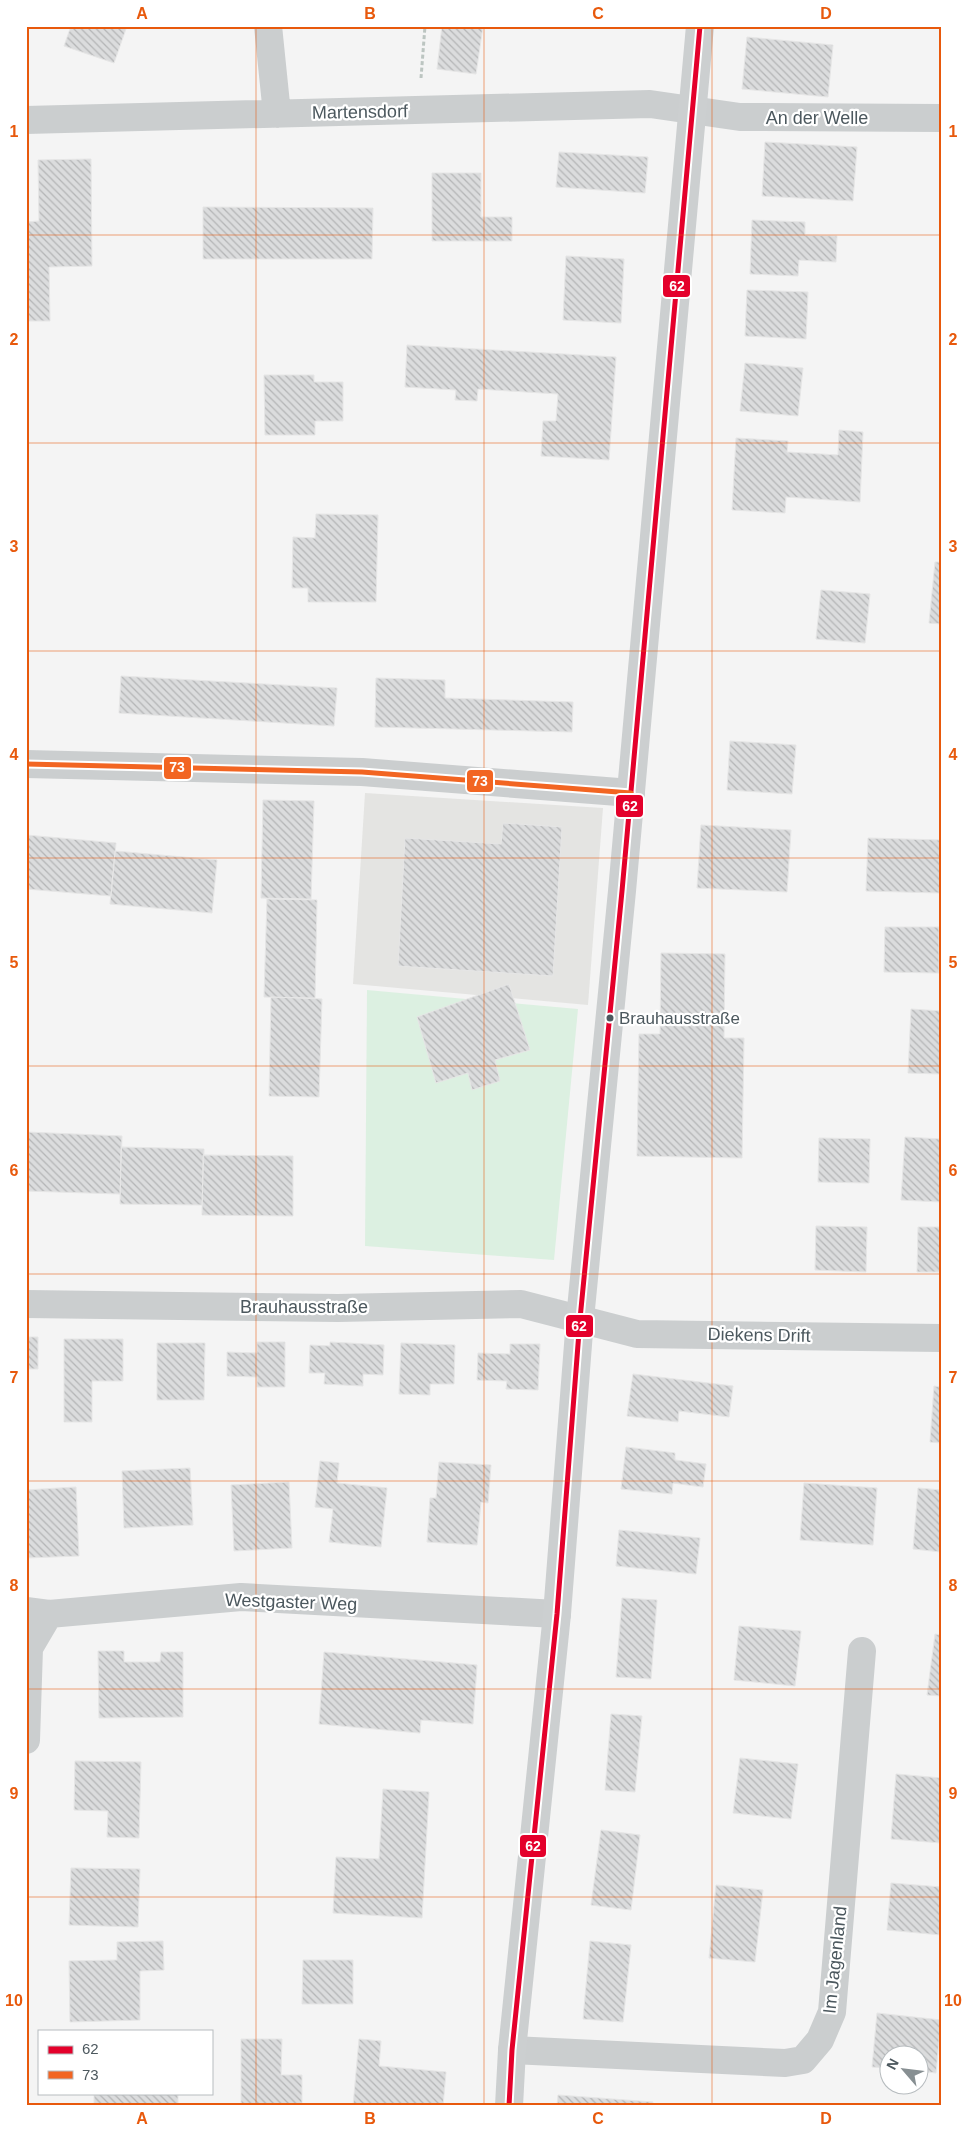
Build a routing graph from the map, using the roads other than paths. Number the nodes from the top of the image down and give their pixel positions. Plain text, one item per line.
1 (268, 26) edge
2 (700, 26) edge
3 (693, 110) junction
4 (277, 114) junction
5 (941, 118) edge
6 (26, 120) edge
7 (26, 764) edge
8 (631, 793) junction
9 (26, 1304) edge
10 (580, 1319) junction
11 (941, 1338) edge
12 (38, 1612) edge
13 (557, 1614) junction
14 (862, 1651) dead end
15 (26, 1740) edge
16 (512, 2050) junction
17 (509, 2106) edge

1 - 4 street
2 - 3 main road
3 - 4 street, Martensdorf
3 - 5 street, An der Welle
3 - 8 main road
4 - 6 street, Martensdorf
7 - 8 street
8 - 10 main road
9 - 10 street, Brauhausstraße
10 - 11 street, Diekens Drift
10 - 13 main road
12 - 13 street, Westgaster Weg
12 - 15 street
13 - 16 main road
14 - 16 street, Im Jagenland
16 - 17 main road

